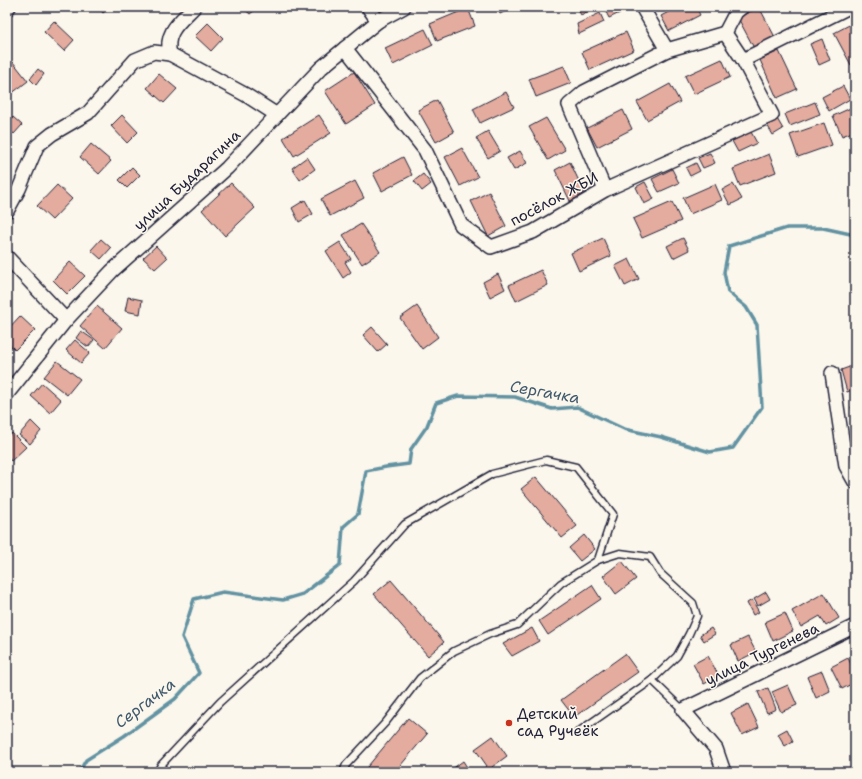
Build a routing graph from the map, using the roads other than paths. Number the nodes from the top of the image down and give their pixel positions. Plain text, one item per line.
1 (194, 7) edge
2 (368, 7) edge
3 (404, 7) edge
4 (642, 7) edge
5 (742, 7) edge
6 (849, 7) edge
7 (378, 21) junction
8 (725, 33) junction
9 (345, 48) junction
10 (667, 50) junction
11 (170, 54) junction
12 (743, 60) junction
13 (277, 115) junction
14 (605, 190) junction
15 (7, 211) edge
16 (7, 257) edge
17 (66, 320) junction
18 (832, 373) dead end
19 (7, 394) edge
20 (855, 482) edge
21 (598, 560) junction
22 (855, 626) edge
23 (652, 680) junction
24 (683, 710) junction
25 (578, 732) dead end
26 (157, 772) edge
27 (344, 772) edge
28 (724, 772) edge

1 - 11 street
2 - 7 street
3 - 7 street, улица Бударагина
4 - 10 street
5 - 8 street
6 - 12 street
7 - 9 street, улица Бударагина
8 - 10 street
8 - 12 street
9 - 13 street, улица Бударагина
9 - 14 street, посёлок ЖБИ
10 - 14 street
11 - 13 street
11 - 15 street
12 - 14 street, посёлок ЖБИ
13 - 17 street, улица Бударагина
16 - 17 street
17 - 19 street, улица Бударагина
18 - 20 street
21 - 23 lane
21 - 26 lane
21 - 27 lane
22 - 24 street, улица Тургенева
23 - 24 lane
23 - 25 lane
24 - 28 street

